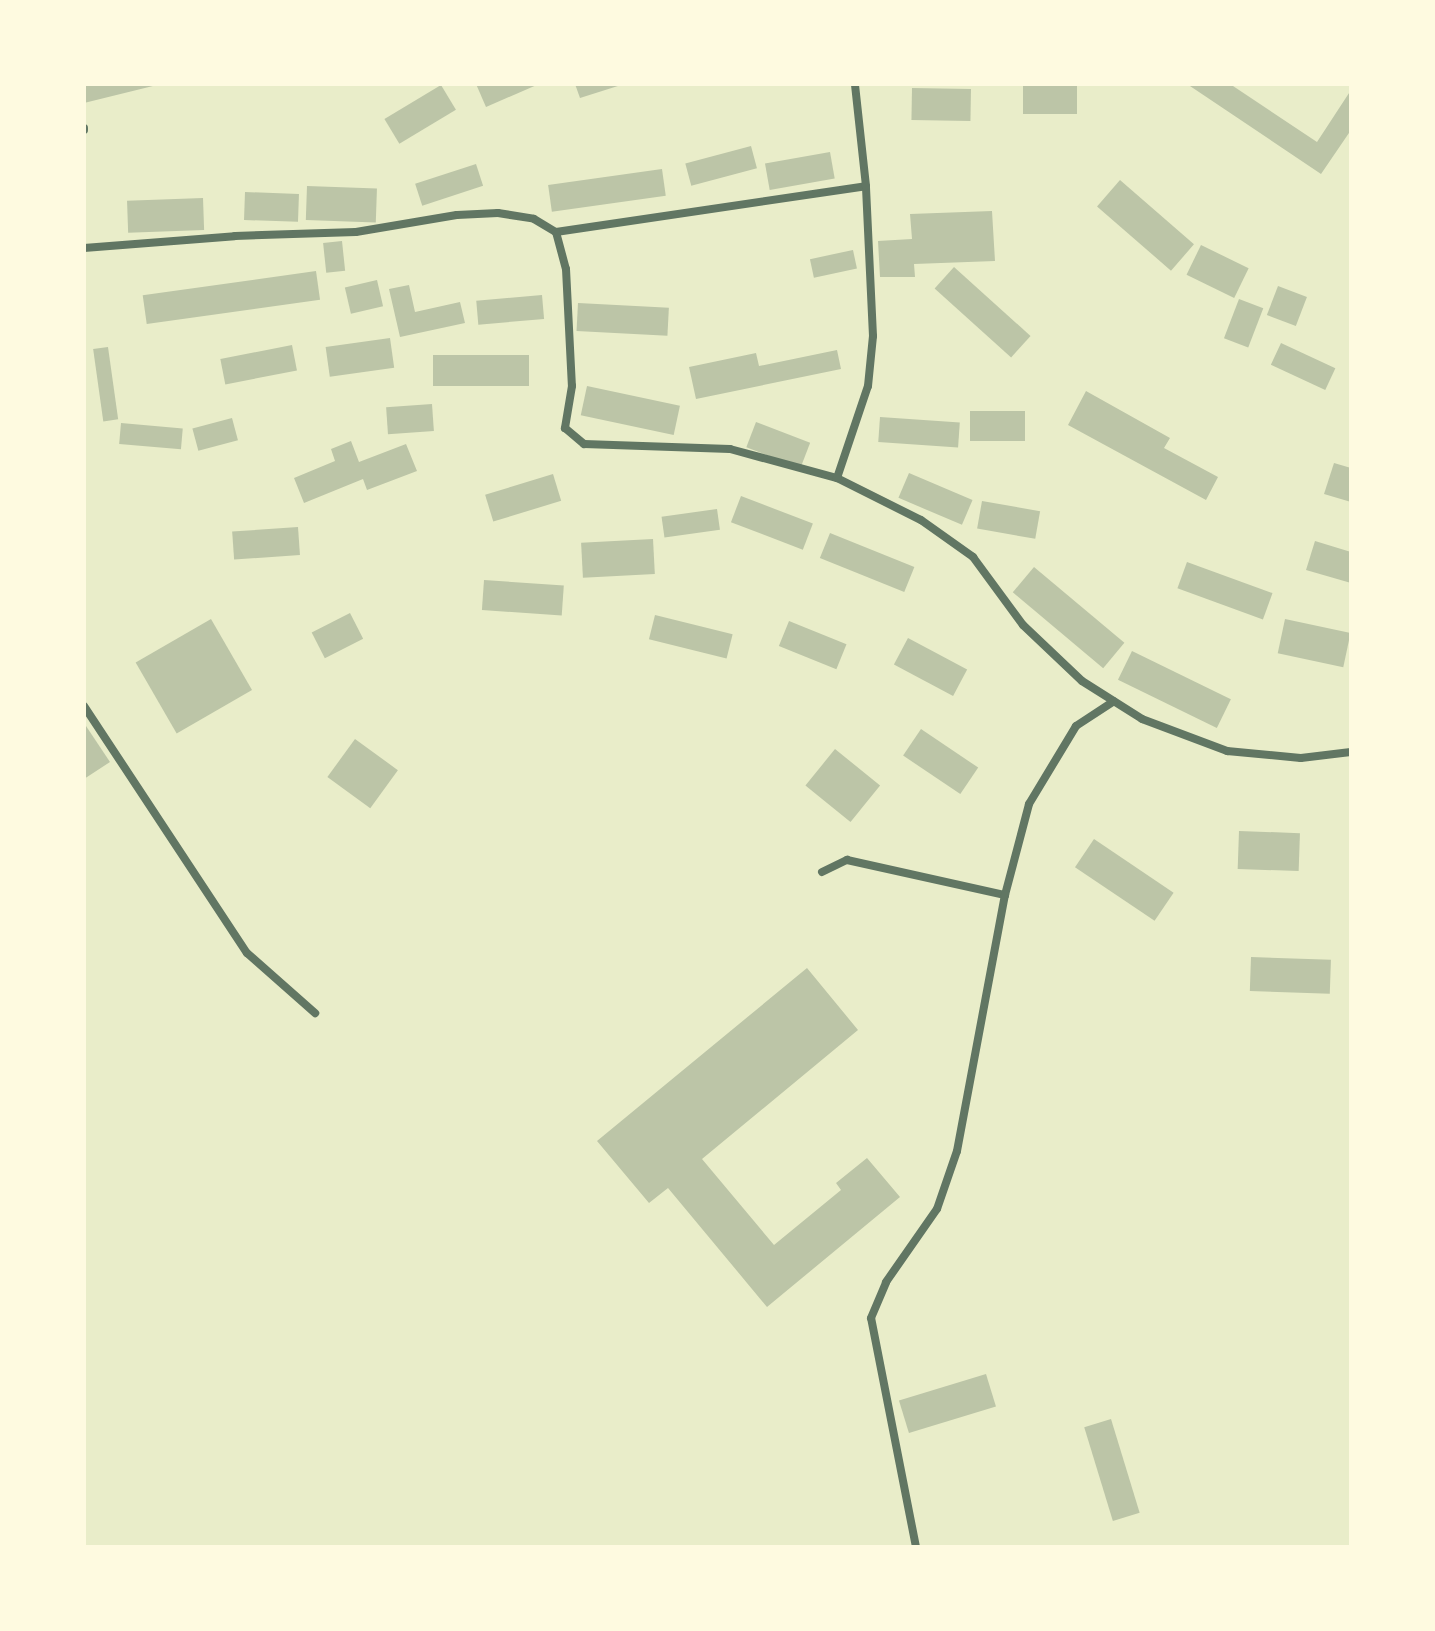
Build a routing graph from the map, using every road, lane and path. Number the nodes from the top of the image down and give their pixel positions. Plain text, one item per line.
1 (855, 84) edge
2 (866, 186) junction
3 (556, 232) junction
4 (84, 248) edge
5 (837, 478) junction
6 (1114, 701) junction
7 (84, 706) edge
8 (1351, 752) edge
9 (822, 872) dead end
10 (1005, 895) junction
11 (315, 1013) dead end
12 (916, 1547) edge

1 - 2 street
2 - 3 street
2 - 5 street
3 - 4 street
3 - 5 street
5 - 6 street
6 - 8 street
6 - 10 street
7 - 11 street
9 - 10 street
10 - 12 street

